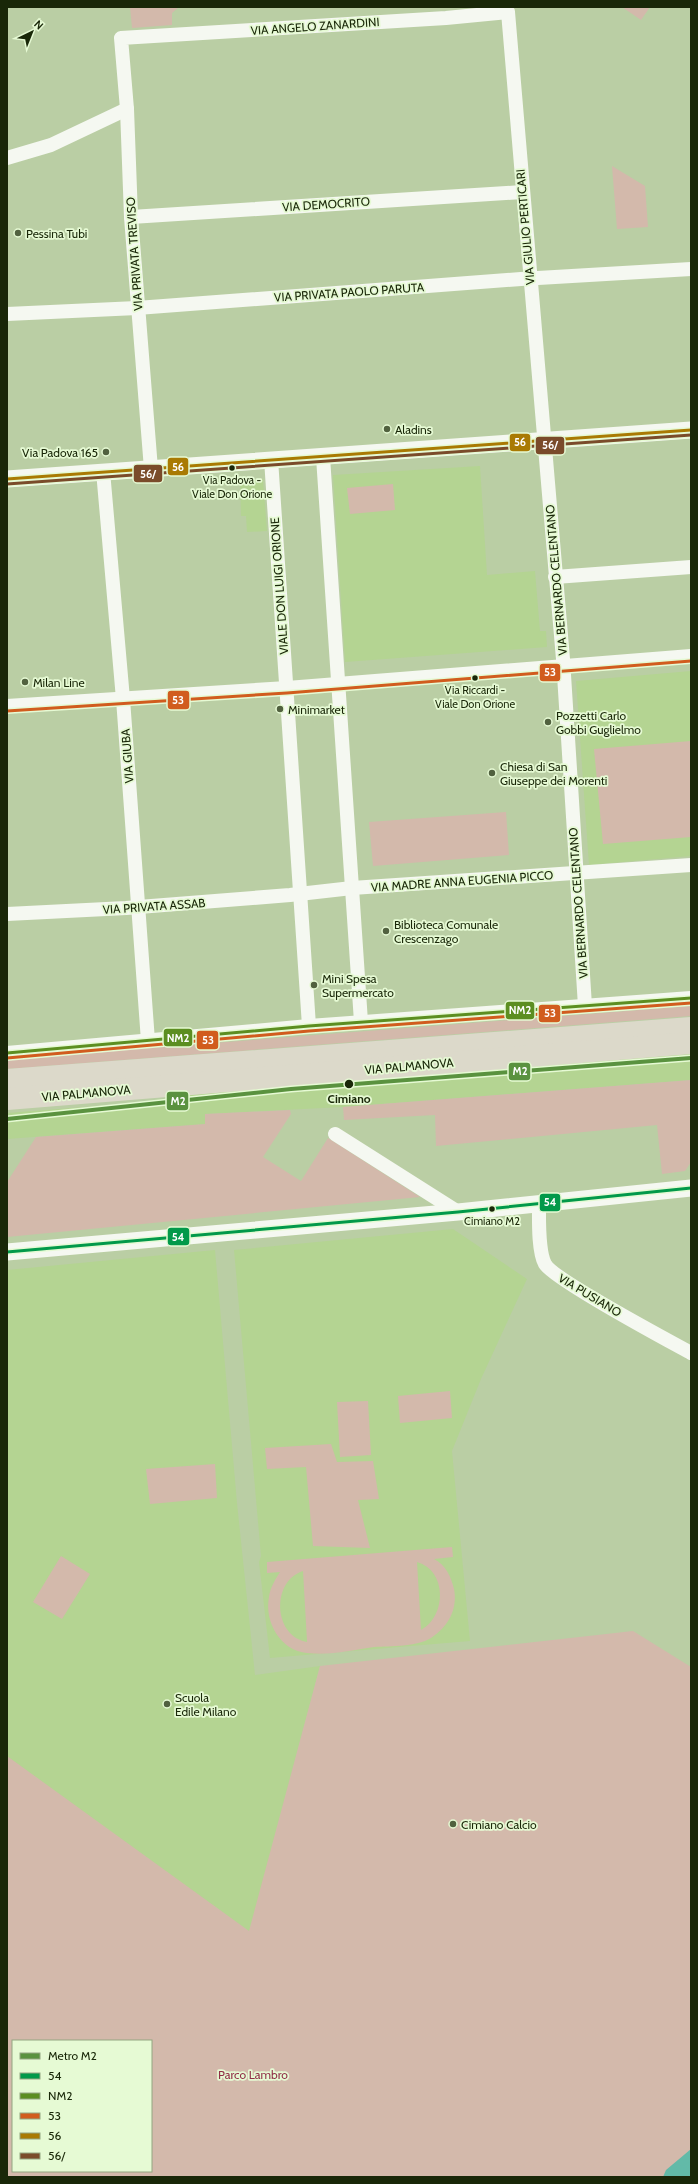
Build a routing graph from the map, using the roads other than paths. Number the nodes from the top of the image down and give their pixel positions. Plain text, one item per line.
1 (508, 12) joint
2 (121, 38) joint
3 (127, 109) junction
4 (7, 158) edge
5 (522, 192) junction
6 (130, 217) junction
7 (691, 269) edge
8 (530, 278) junction
9 (137, 308) junction
10 (7, 314) edge
11 (691, 430) edge
12 (544, 442) junction
13 (323, 456) junction
14 (271, 460) junction
15 (151, 468) junction
16 (103, 471) junction
17 (7, 479) edge
18 (691, 567) edge
19 (555, 577) junction
20 (691, 656) edge
21 (563, 667) junction
22 (338, 684) junction
23 (287, 688) junction
24 (123, 699) junction
25 (7, 706) edge
26 (691, 865) edge
27 (576, 874) junction
28 (352, 888) junction
29 (301, 894) junction
30 (137, 907) junction
31 (7, 914) edge
32 (691, 998) edge
33 (585, 1006) junction
34 (361, 1022) junction
35 (309, 1026) junction
36 (691, 1028) edge
37 (148, 1042) junction
38 (691, 1044) edge
39 (7, 1053) edge
40 (7, 1080) edge
41 (7, 1099) edge
42 (335, 1134) dead end
43 (691, 1188) edge
44 (539, 1204) junction
45 (458, 1212) junction
46 (7, 1252) edge
47 (691, 1352) edge

1 - 2 street, VIA ANGELO ZANARDINI
1 - 5 street, VIA GIULIO PERTICARI
2 - 3 street, VIA PRIVATA TREVISO
3 - 4 street
3 - 6 street, VIA PRIVATA TREVISO
5 - 6 street, VIA DEMOCRITO
5 - 8 street, VIA GIULIO PERTICARI
6 - 9 street, VIA PRIVATA TREVISO
7 - 8 street, VIA PRIVATA PAOLO PARUTA
8 - 9 street, VIA PRIVATA PAOLO PARUTA
8 - 12 street, VIA GIULIO PERTICARI
9 - 10 street, VIA PRIVATA PAOLO PARUTA
9 - 15 street, VIA PRIVATA TREVISO
11 - 12 street
12 - 13 street
12 - 19 street, VIA BERNARDO CELENTANO
13 - 14 street
13 - 22 street
14 - 15 street
14 - 23 street, VIALE DON LUIGI ORIONE
15 - 16 street
16 - 17 street
16 - 24 street, VIA GIUBA
18 - 19 street
19 - 21 street, VIA BERNARDO CELENTANO
20 - 21 street
21 - 22 street
21 - 27 street, VIA BERNARDO CELENTANO
22 - 23 street
22 - 28 street
23 - 24 street
23 - 29 street, VIALE DON LUIGI ORIONE
24 - 25 street
24 - 30 street, VIA GIUBA
26 - 27 street, VIA MADRE ANNA EUGENIA PICCO
27 - 28 street, VIA MADRE ANNA EUGENIA PICCO
27 - 33 street, VIA BERNARDO CELENTANO
28 - 29 street
28 - 34 street
29 - 30 street, VIA PRIVATA ASSAB
29 - 35 street, VIALE DON LUIGI ORIONE
30 - 31 street, VIA PRIVATA ASSAB
30 - 37 street, VIA GIUBA
32 - 33 street
33 - 34 street
34 - 35 street
35 - 37 street
36 - 40 highway, VIA PALMANOVA
37 - 39 street
38 - 41 highway, VIA PALMANOVA
42 - 45 street
43 - 44 street
44 - 45 street
44 - 47 street, VIA PUSIANO
45 - 46 street

